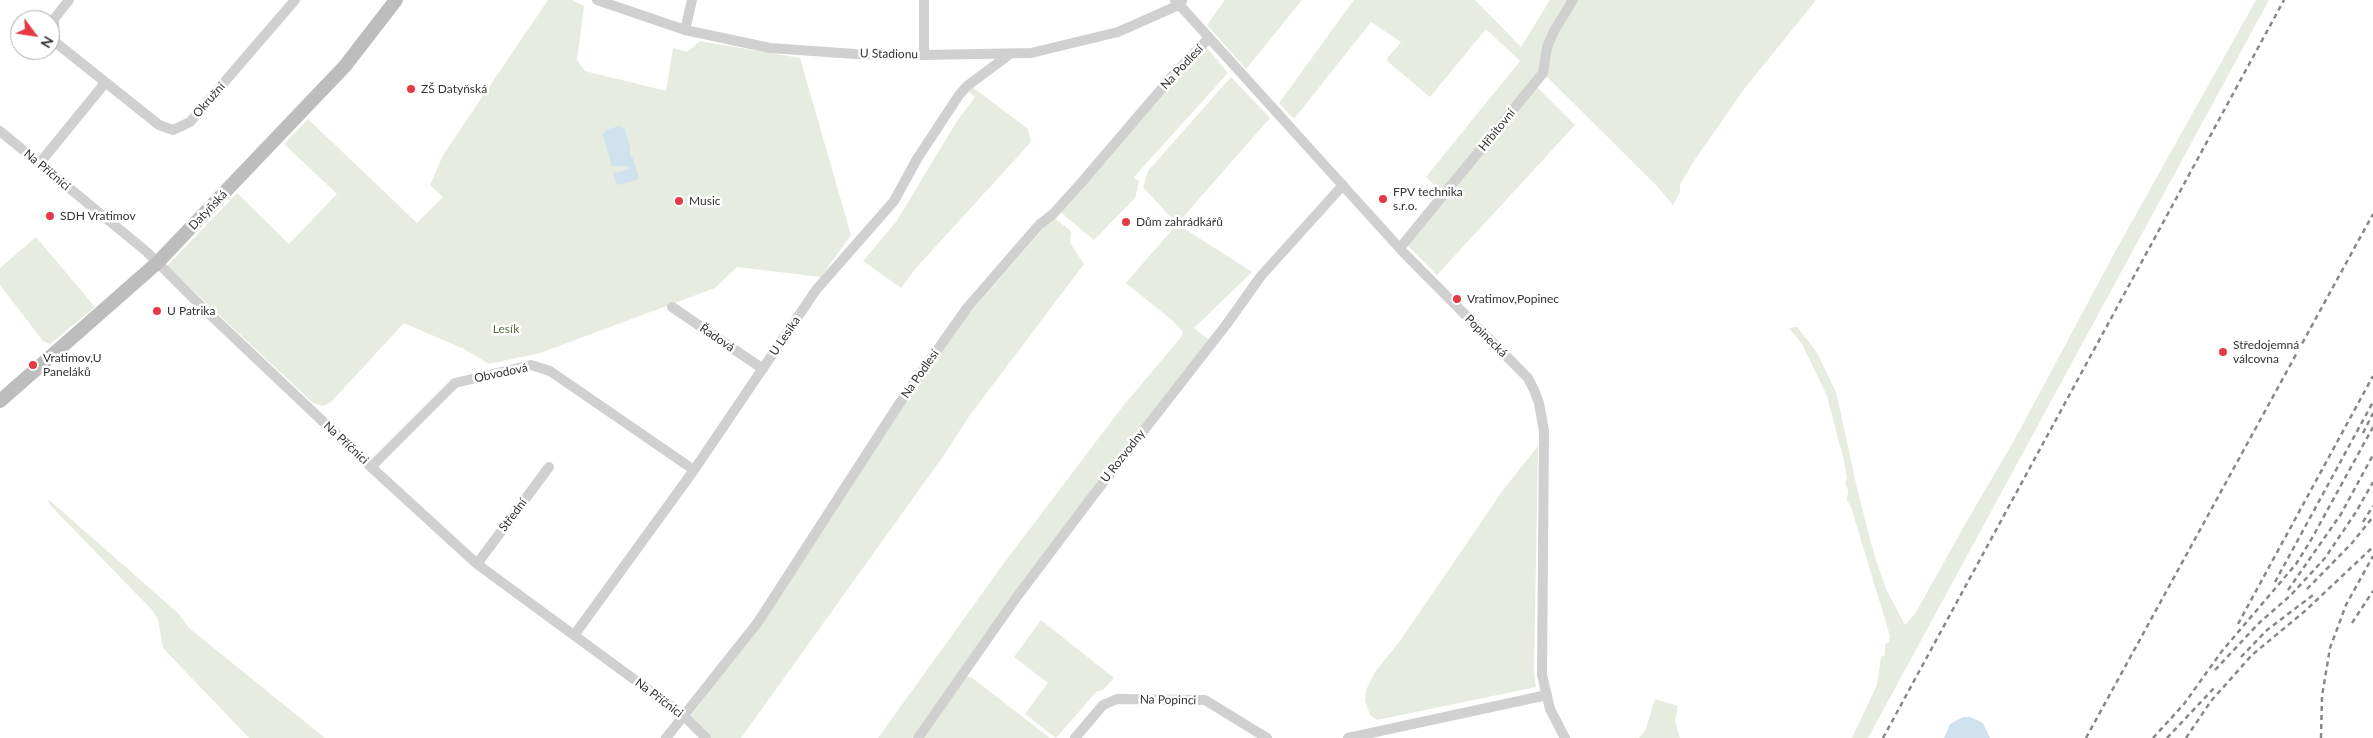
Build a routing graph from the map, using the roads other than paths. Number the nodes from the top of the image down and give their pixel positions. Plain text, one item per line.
1 (68, 0) edge
2 (295, 0) edge
3 (396, 0) edge
4 (597, 0) edge
5 (692, 0) edge
6 (924, 0) edge
7 (1573, 0) edge
8 (1179, 2) edge
9 (685, 30) junction
10 (1209, 38) junction
11 (1010, 54) junction
12 (924, 55) junction
13 (104, 83) junction
14 (0, 131) edge
15 (39, 164) junction
16 (1343, 185) junction
17 (1400, 248) junction
18 (157, 263) junction
19 (672, 307) dead end
20 (763, 369) junction
21 (0, 401) edge
22 (371, 466) junction
23 (549, 467) dead end
24 (694, 470) junction
25 (478, 564) junction
26 (575, 634) junction
27 (1547, 695) junction
28 (684, 716) junction
29 (666, 738) edge
30 (706, 738) edge
31 (918, 738) edge
32 (1075, 738) edge
33 (1267, 738) edge
34 (1348, 738) edge
35 (1565, 738) edge

1 - 13 street, Okružní
2 - 13 street, Okružní
3 - 18 main road, Datyňská
4 - 9 street, U Stadionu
5 - 9 street
6 - 12 street
7 - 17 street, Hřbitovní
8 - 10 street, Popinecká
8 - 11 street, U Stadionu
9 - 12 street, U Stadionu
10 - 16 street, Popinecká
10 - 28 street, Na Podlesí
11 - 12 street, U Stadionu
11 - 20 street, U Lesíka
13 - 15 street
14 - 15 street, Na Příčnici
15 - 18 street, Na Příčnici
16 - 17 street, Popinecká
16 - 31 street, U Rozvodny
17 - 27 street, Popinecká
18 - 21 main road, Datyňská
18 - 22 street, Na Příčnici
19 - 20 street, Řadová
20 - 24 street, U Lesíka
22 - 24 street, Obvodová
22 - 25 street, Na Příčnici
23 - 25 street, Střední
24 - 26 street, U Lesíka
25 - 26 street, Na Příčnici
26 - 28 street, Na Příčnici
27 - 34 street
27 - 35 street, Popinecká
28 - 29 street, Na Podlesí
28 - 30 street, Na Příčnici
32 - 33 street, Na Popinci

